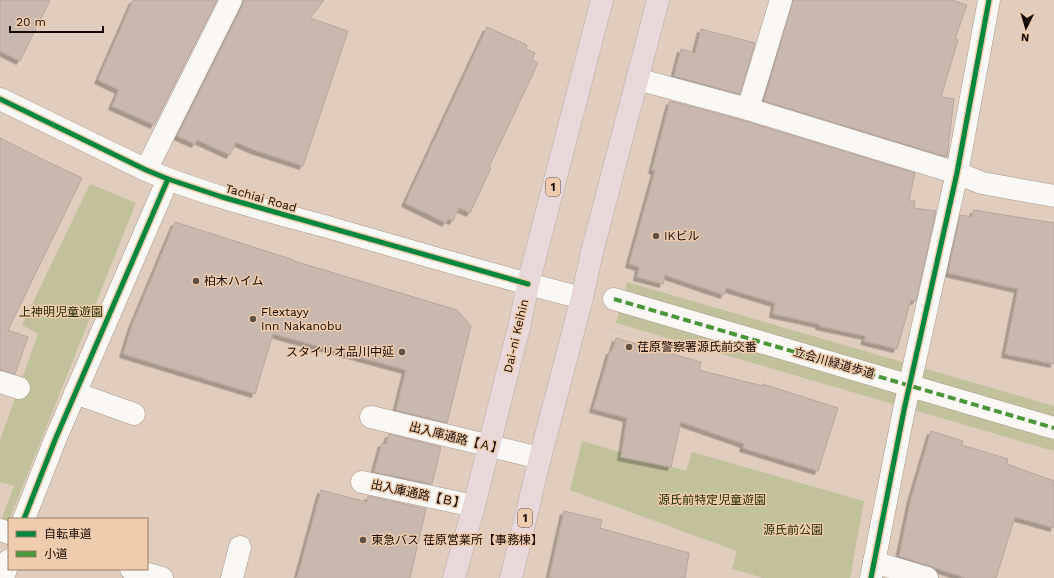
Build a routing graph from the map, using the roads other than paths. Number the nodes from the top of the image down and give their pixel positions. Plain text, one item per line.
1 (231, 0) edge
2 (602, 0) edge
3 (658, 0) edge
4 (781, 0) edge
5 (989, 0) edge
6 (637, 79) junction
7 (0, 99) edge
8 (748, 109) junction
9 (146, 170) junction
10 (957, 173) junction
11 (168, 179) junction
12 (1054, 196) edge
13 (528, 284) junction
14 (582, 298) junction
15 (614, 299) dead end
16 (909, 385) junction
17 (76, 393) junction
18 (134, 414) dead end
19 (371, 417) dead end
20 (1054, 428) edge
21 (488, 446) junction
22 (540, 458) junction
23 (362, 482) dead end
24 (474, 506) junction
25 (24, 518) edge
26 (240, 546) dead end
27 (8, 563) edge
28 (134, 570) edge
29 (873, 570) edge
30 (3, 578) edge
31 (162, 578) edge
32 (232, 578) edge
33 (454, 578) edge
34 (511, 578) edge
35 (927, 578) edge

1 - 9 street
2 - 13 highway, Dai-ni Keihin / 1
3 - 6 highway, 1
4 - 8 street
5 - 10 street
6 - 8 street
6 - 14 highway, 1
7 - 9 street, Tachiai Road
8 - 10 street
9 - 11 street, Tachiai Road
10 - 12 street
10 - 16 street
11 - 13 street, Tachiai Road
11 - 17 street
13 - 14 street, Tachiai Road
13 - 21 highway, Dai-ni Keihin / 1
14 - 22 highway, 1
15 - 16 street, 立会川緑道歩道
16 - 20 street, 立会川緑道歩道
16 - 29 street
17 - 18 street
17 - 25 street
19 - 21 street, 出入庫通路【Ａ】
21 - 22 street, 出入庫通路【Ａ】
21 - 24 highway, Dai-ni Keihin / 1
22 - 34 highway, 1
23 - 24 street, 出入庫通路【Ｂ】
24 - 33 highway, Dai-ni Keihin / 1
26 - 32 street
27 - 30 street
28 - 31 street
29 - 35 street

